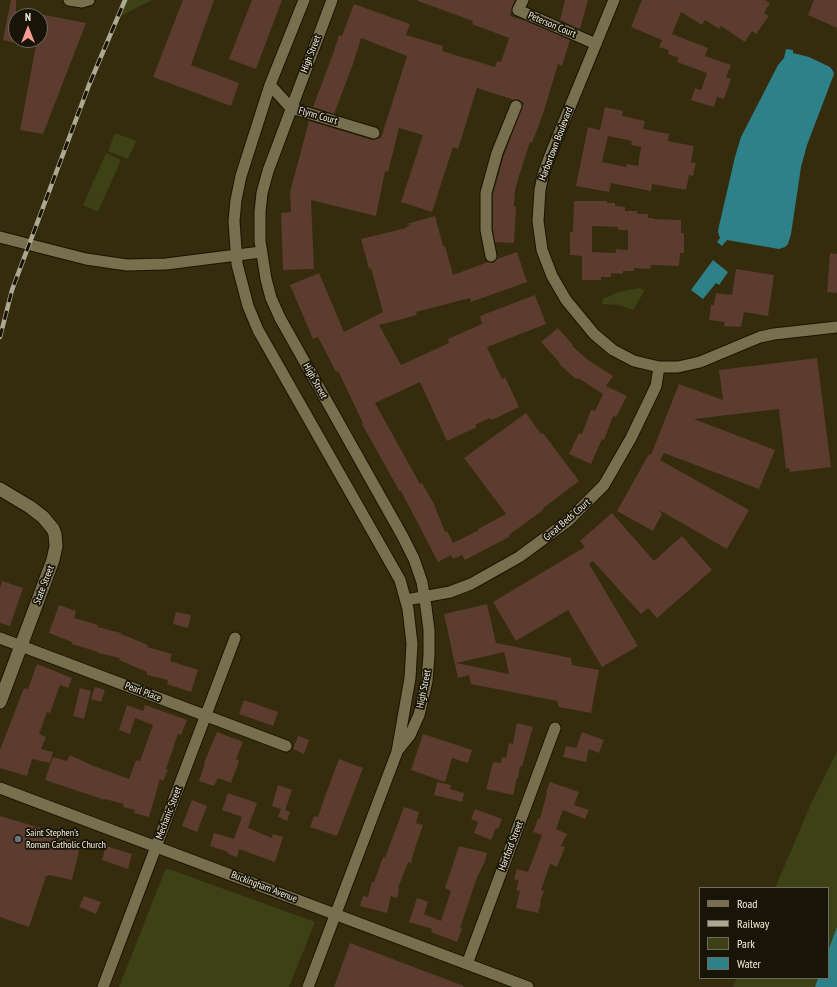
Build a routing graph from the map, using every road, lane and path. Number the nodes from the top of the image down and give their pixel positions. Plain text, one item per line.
1 (68, 0) edge
2 (304, 0) edge
3 (332, 0) edge
4 (523, 0) edge
5 (614, 0) edge
6 (88, 1) edge
7 (596, 44) junction
8 (270, 85) junction
9 (516, 106) dead end
10 (291, 108) junction
11 (374, 133) dead end
12 (0, 237) edge
13 (261, 252) junction
14 (236, 255) junction
15 (491, 256) dead end
16 (837, 327) edge
17 (659, 366) junction
18 (0, 489) edge
19 (425, 597) junction
20 (406, 600) junction
21 (0, 638) edge
22 (235, 638) dead end
23 (21, 646) junction
24 (0, 702) edge
25 (206, 715) junction
26 (555, 728) dead end
27 (286, 746) dead end
28 (397, 752) junction
29 (0, 788) edge
30 (156, 847) junction
31 (335, 914) junction
32 (466, 964) junction
33 (103, 987) edge
34 (308, 987) edge
35 (528, 987) edge

1 - 6 street
2 - 8 street, High Street
3 - 10 street, High Street
4 - 7 street, Peterson Court
5 - 7 street, Harbortown Boulevard
7 - 17 street, Harbortown Boulevard
8 - 10 street, Flynn Court
8 - 14 street, High Street
9 - 15 street
10 - 11 street, Flynn Court
10 - 13 street, High Street
12 - 14 street
13 - 14 street
13 - 19 street, High Street
14 - 20 street, High Street
16 - 17 street, Harbortown Boulevard
17 - 19 street, Great Beds Court
18 - 23 street, State Street
19 - 20 street, Great Beds Court
19 - 28 street, High Street
20 - 28 street, High Street
21 - 23 street, Pearl Place
22 - 25 street, Mechanic Street
23 - 24 street, State Street
23 - 25 street, Pearl Place
25 - 27 street, Pearl Place
25 - 30 street, Mechanic Street
26 - 32 street, Hartford Street
28 - 31 street, High Street
29 - 30 street, Buckingham Avenue
30 - 31 street, Buckingham Avenue
30 - 33 street, Mechanic Street
31 - 32 street, Buckingham Avenue
31 - 34 street, High Street
32 - 35 street, Buckingham Avenue

